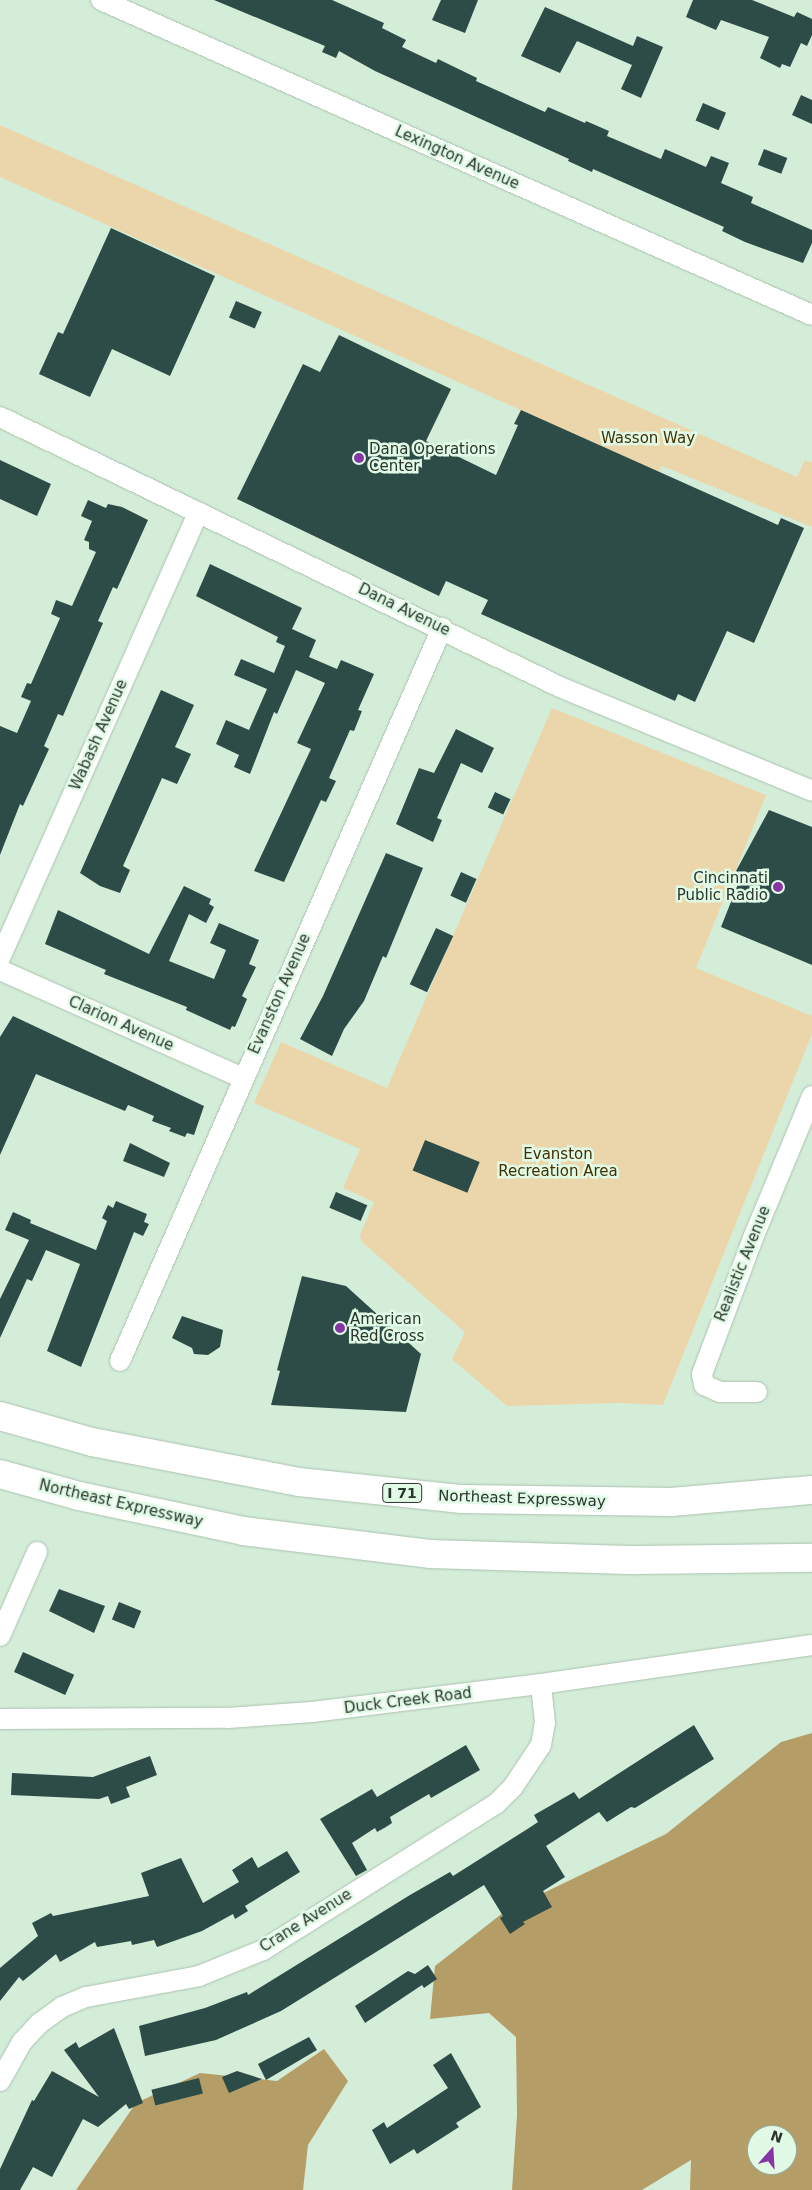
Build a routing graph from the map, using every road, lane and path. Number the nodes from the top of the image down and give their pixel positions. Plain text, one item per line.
1 (101, 0) edge
2 (812, 315) edge
3 (0, 417) edge
4 (199, 512) junction
5 (442, 628) junction
6 (812, 791) edge
7 (0, 958) edge
8 (0, 970) edge
9 (243, 1078) junction
10 (812, 1096) edge
11 (120, 1361) dead end
12 (757, 1392) dead end
13 (0, 1416) edge
14 (0, 1474) edge
15 (812, 1490) edge
16 (37, 1552) dead end
17 (812, 1558) edge
18 (0, 1636) edge
19 (812, 1644) edge
20 (542, 1684) junction
21 (0, 1719) edge
22 (0, 2081) edge

1 - 2 street, Lexington Avenue
3 - 4 street, Dana Avenue
4 - 5 street, Dana Avenue
4 - 7 street, Wabash Avenue
5 - 6 street, Dana Avenue
5 - 9 street, Evanston Avenue
8 - 9 street, Clarion Avenue
9 - 11 street, Evanston Avenue
10 - 12 street, Realistic Avenue
13 - 15 highway, Northeast Expressway / I 71
14 - 17 highway, Northeast Expressway
16 - 18 street
19 - 20 street, Duck Creek Road
20 - 21 street, Duck Creek Road
20 - 22 street, Crane Avenue

